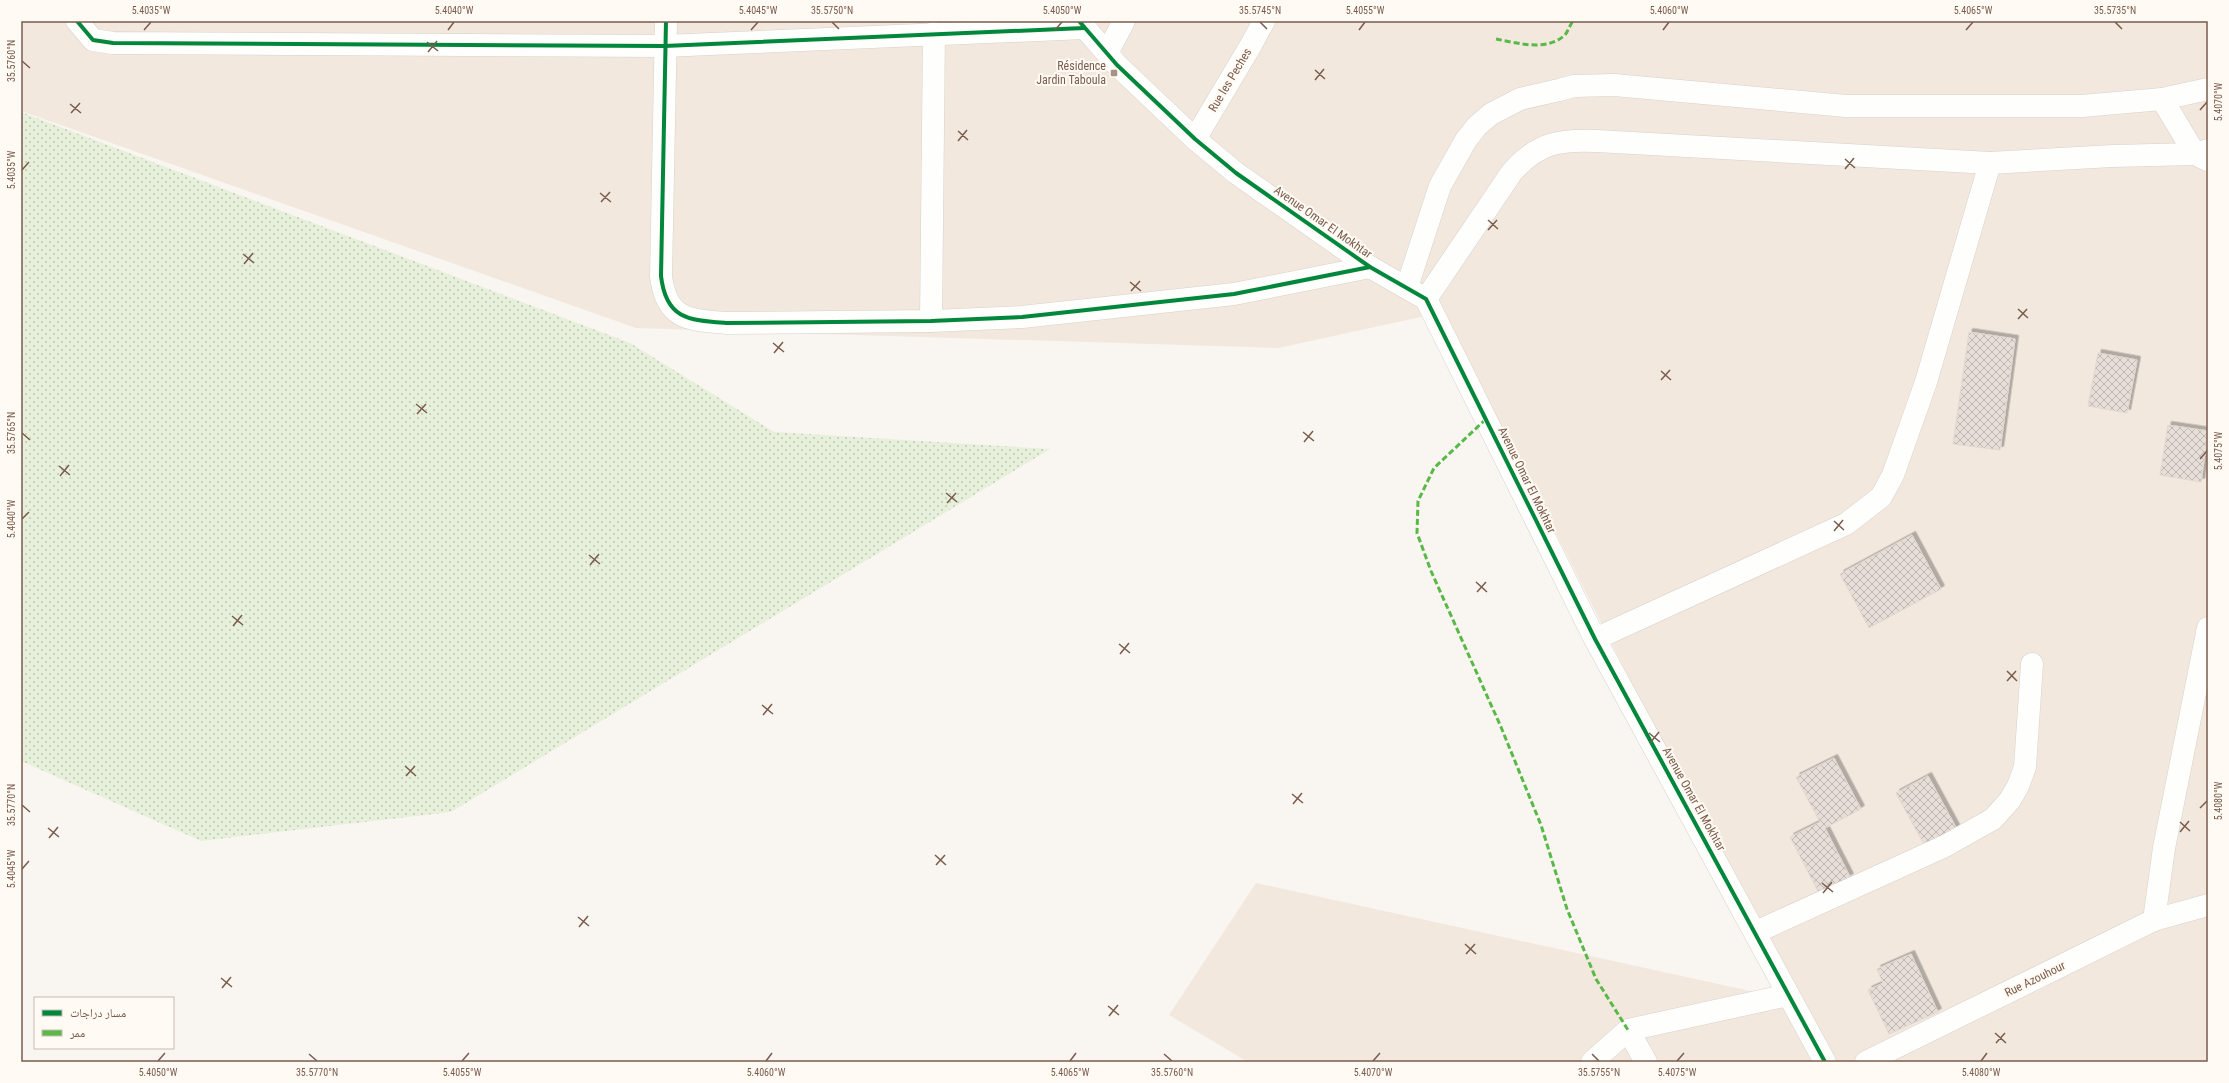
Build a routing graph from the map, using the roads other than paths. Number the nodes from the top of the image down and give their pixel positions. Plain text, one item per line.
1 (77, 21) edge
2 (666, 21) edge
3 (1124, 21) edge
4 (1264, 21) edge
5 (1082, 24) edge
6 (934, 33) junction
7 (664, 46) junction
8 (1107, 53) junction
9 (2208, 89) edge
10 (2162, 99) junction
11 (1195, 139) junction
12 (2204, 155) edge
13 (1990, 163) junction
14 (1370, 267) junction
15 (1408, 287) junction
16 (1426, 299) junction
17 (931, 321) junction
18 (2208, 628) edge
19 (1595, 639) junction
20 (2032, 664) dead end
21 (2208, 905) edge
22 (2154, 920) junction
23 (1756, 932) junction
24 (1788, 995) junction
25 (1628, 1030) junction
26 (1592, 1062) edge
27 (1646, 1062) edge
28 (1826, 1062) edge
29 (1866, 1062) edge

1 - 7 street
2 - 7 street
3 - 8 street
4 - 11 street, Rue les Peches
5 - 6 street
5 - 8 street, Avenue Omar El Mokhtar
6 - 7 street
6 - 17 street
7 - 17 street
8 - 11 street, Avenue Omar El Mokhtar
9 - 10 street
10 - 12 street
10 - 15 street
11 - 14 street, Avenue Omar El Mokhtar
12 - 13 street
13 - 16 street
13 - 19 street
14 - 15 street, Avenue Omar El Mokhtar
14 - 17 street
15 - 16 street, Avenue Omar El Mokhtar
16 - 19 street, Avenue Omar El Mokhtar
18 - 22 street
19 - 23 street, Avenue Omar El Mokhtar
20 - 23 street
21 - 22 street, Rue Azouhour
22 - 29 street, Rue Azouhour
23 - 24 street, Avenue Omar El Mokhtar
24 - 25 street
24 - 28 street, Avenue Omar El Mokhtar
25 - 26 street
25 - 27 street

